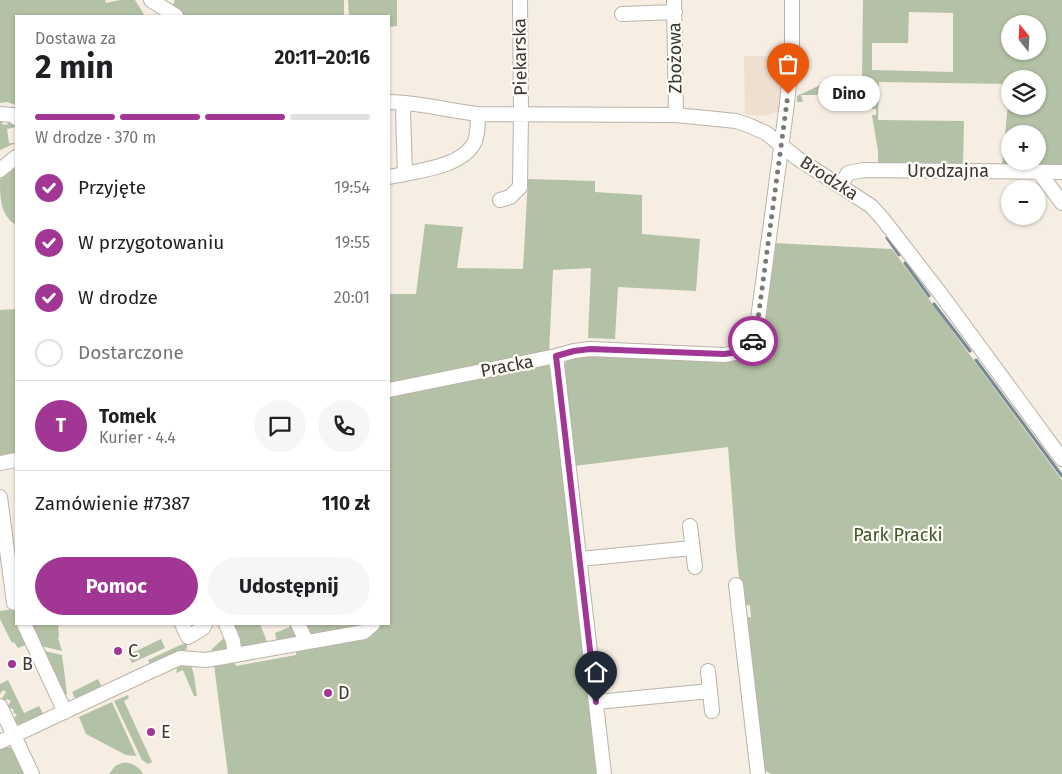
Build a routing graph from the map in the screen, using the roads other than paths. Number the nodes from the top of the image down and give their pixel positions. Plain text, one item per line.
1 (151, 0) edge
2 (520, 0) edge
3 (792, 0) edge
4 (674, 6) edge
5 (622, 14) dead end
6 (174, 15) edge
7 (390, 102) edge
8 (405, 102) junction
9 (521, 113) junction
10 (0, 114) edge
11 (478, 114) junction
12 (676, 115) junction
13 (15, 117) edge
14 (782, 146) junction
15 (15, 158) edge
16 (0, 170) edge
17 (1039, 172) junction
18 (1062, 172) edge
19 (405, 173) junction
20 (390, 177) edge
21 (841, 185) junction
22 (500, 200) dead end
23 (1062, 203) edge
24 (556, 356) junction
25 (390, 390) edge
26 (1062, 459) edge
27 (15, 460) edge
28 (0, 463) edge
29 (0, 497) edge
30 (690, 526) dead end
31 (692, 548) junction
32 (580, 560) junction
33 (694, 567) dead end
34 (736, 585) dead end
35 (10, 604) edge
36 (24, 625) edge
37 (182, 625) edge
38 (204, 625) edge
39 (226, 625) edge
40 (298, 625) edge
41 (372, 625) edge
42 (188, 637) junction
43 (306, 641) junction
44 (235, 655) junction
45 (193, 659) junction
46 (708, 671) dead end
47 (710, 691) junction
48 (596, 702) junction
49 (0, 706) edge
50 (712, 711) dead end
51 (65, 712) junction
52 (14, 736) junction
53 (0, 742) edge
54 (32, 774) edge
55 (604, 774) edge
56 (758, 774) edge

1 - 6 street
2 - 9 street, Piekarska
3 - 14 street
4 - 5 street
4 - 12 street, Zbożowa
7 - 8 street, Brodzka
8 - 11 street, Brodzka
8 - 19 street
9 - 11 street, Brodzka
9 - 12 street, Brodzka
9 - 22 street, Piekarska
10 - 13 street
11 - 19 street
12 - 14 street, Brodzka
14 - 21 street, Brodzka
14 - 24 street, Pracka
15 - 16 street
17 - 18 street, Urodzajna
17 - 21 street, Urodzajna
17 - 23 street
19 - 20 street
21 - 26 street, Brodzka
24 - 25 street, Pracka
24 - 32 street
27 - 28 street
29 - 35 street
30 - 31 street
31 - 32 street
31 - 33 street
32 - 48 street
34 - 56 street
36 - 51 street
37 - 42 street
38 - 42 street
39 - 44 street
40 - 43 street
41 - 43 street
42 - 45 street
43 - 44 street
44 - 45 street
45 - 51 street
46 - 47 street
47 - 48 street
47 - 50 street
48 - 55 street
49 - 52 street
51 - 52 street
52 - 53 street
52 - 54 street

